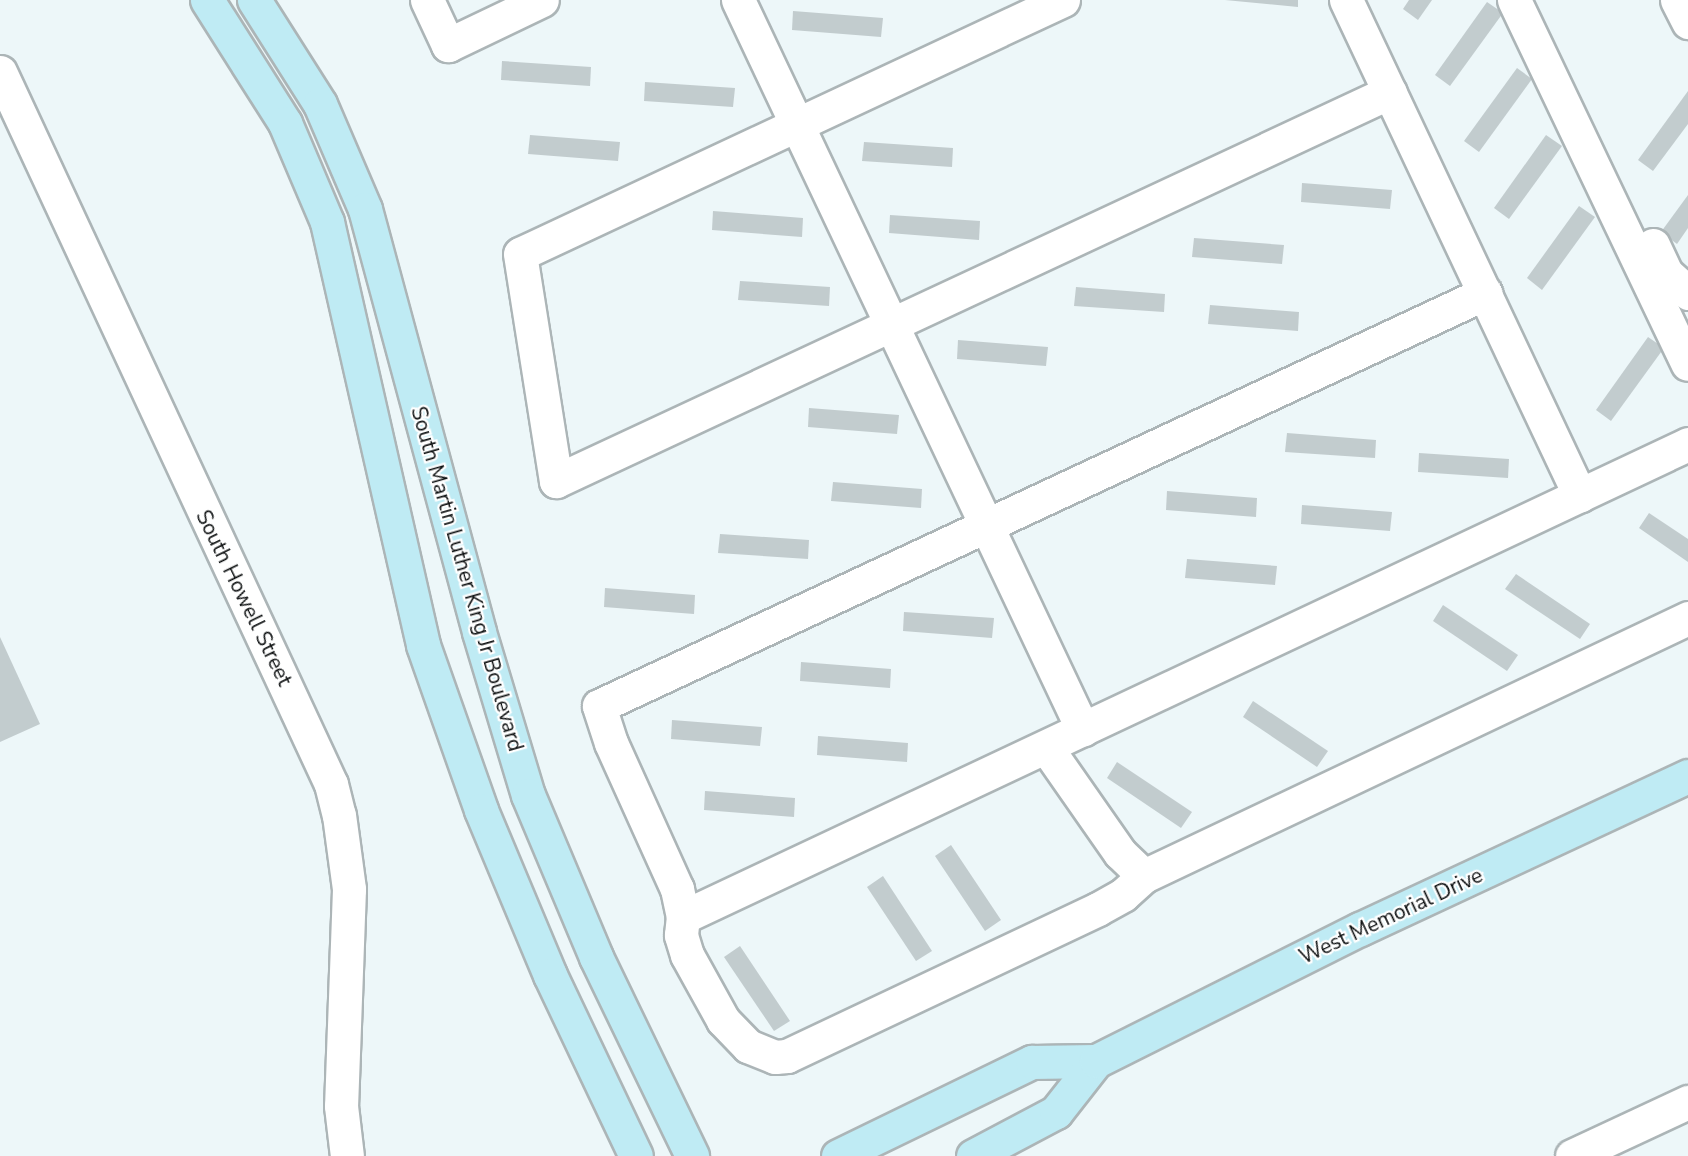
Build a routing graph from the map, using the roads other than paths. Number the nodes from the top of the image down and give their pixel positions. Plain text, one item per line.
1 (207, 0) edge
2 (254, 0) edge
3 (427, 0) edge
4 (542, 0) edge
5 (738, 0) edge
6 (1063, 0) edge
7 (1346, 0) edge
8 (1514, 0) edge
9 (1536, 0) edge
10 (1677, 0) edge
11 (1688, 22) edge
12 (0, 72) edge
13 (1390, 93) junction
14 (797, 125) junction
15 (1485, 293) junction
16 (1688, 293) edge
17 (892, 326) junction
18 (1688, 364) edge
19 (1688, 444) edge
20 (1580, 496) junction
21 (988, 527) junction
22 (1688, 618) edge
23 (1083, 730) junction
24 (1046, 747) junction
25 (1688, 776) edge
26 (1144, 876) junction
27 (683, 917) junction
28 (1096, 1061) junction
29 (1688, 1102) edge
30 (347, 1156) edge
31 (636, 1156) edge
32 (692, 1156) edge
33 (838, 1156) edge
34 (973, 1156) edge
35 (1572, 1156) edge

1 - 31 main road
2 - 32 main road, South Martin Luther King Jr Boulevard
3 - 4 street
5 - 14 street
6 - 14 street
7 - 13 street
8 - 18 street
9 - 16 street
10 - 11 street
12 - 30 street, South Howell Street
13 - 15 street
13 - 17 street
14 - 17 street
14 - 17 street
15 - 20 street
15 - 21 street
17 - 21 street
19 - 20 street
20 - 23 street
21 - 23 street
21 - 27 street
22 - 26 street
23 - 24 street
24 - 26 street
24 - 27 street
25 - 28 main road, West Memorial Drive
26 - 27 street
28 - 33 main road, West Memorial Drive
28 - 34 main road, West Memorial Drive
29 - 35 street

